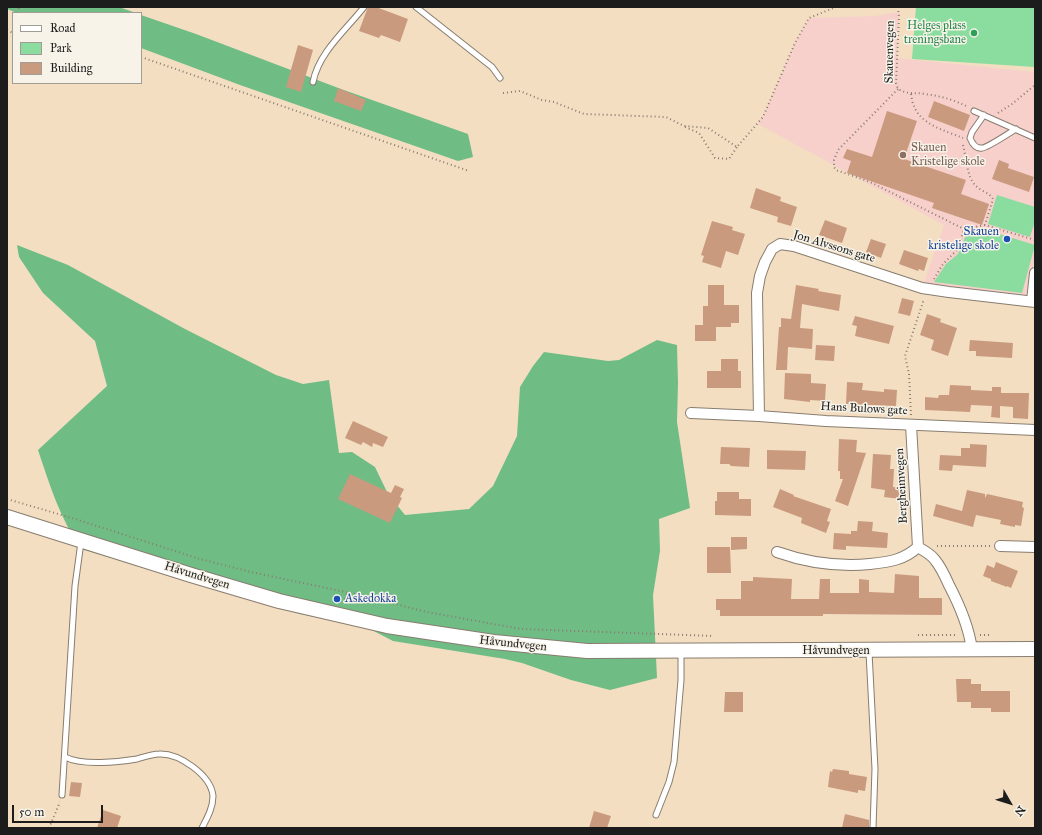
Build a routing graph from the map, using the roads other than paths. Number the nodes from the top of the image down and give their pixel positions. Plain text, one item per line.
1 (364, 7) edge
2 (416, 7) edge
3 (500, 78) dead end
4 (314, 82) dead end
5 (974, 111) road end
6 (984, 115) junction
7 (1016, 129) junction
8 (1035, 138) edge
9 (1035, 274) edge
10 (1033, 301) edge
11 (691, 413) dead end
12 (759, 416) junction
13 (911, 425) junction
14 (1035, 430) edge
15 (7, 517) edge
16 (82, 541) junction
17 (1000, 546) road end
18 (918, 547) junction
19 (1035, 547) edge
20 (777, 552) dead end
21 (1035, 649) edge
22 (868, 650) junction
23 (972, 650) junction
24 (681, 652) junction
25 (65, 757) junction
26 (62, 795) road end
27 (656, 815) dead end
28 (202, 828) edge
29 (873, 828) edge

1 - 4 lane
2 - 3 lane
5 - 6 lane
6 - 7 lane
6 - 7 lane
7 - 8 lane
9 - 10 street, Jon Alvssons gate
10 - 12 street, Jon Alvssons gate
11 - 12 street, Hans Bulows gate
12 - 13 street, Hans Bulows gate
13 - 14 street, Hans Bulows gate
13 - 18 street, Bergheimvegen
15 - 16 main road, Håvundvegen
16 - 24 main road, Håvundvegen
16 - 25 lane
17 - 19 street
18 - 20 street
18 - 23 street
21 - 23 main road, Håvundvegen
22 - 23 main road, Håvundvegen
22 - 24 main road, Håvundvegen
22 - 29 lane
24 - 27 lane
25 - 26 lane
25 - 28 lane

